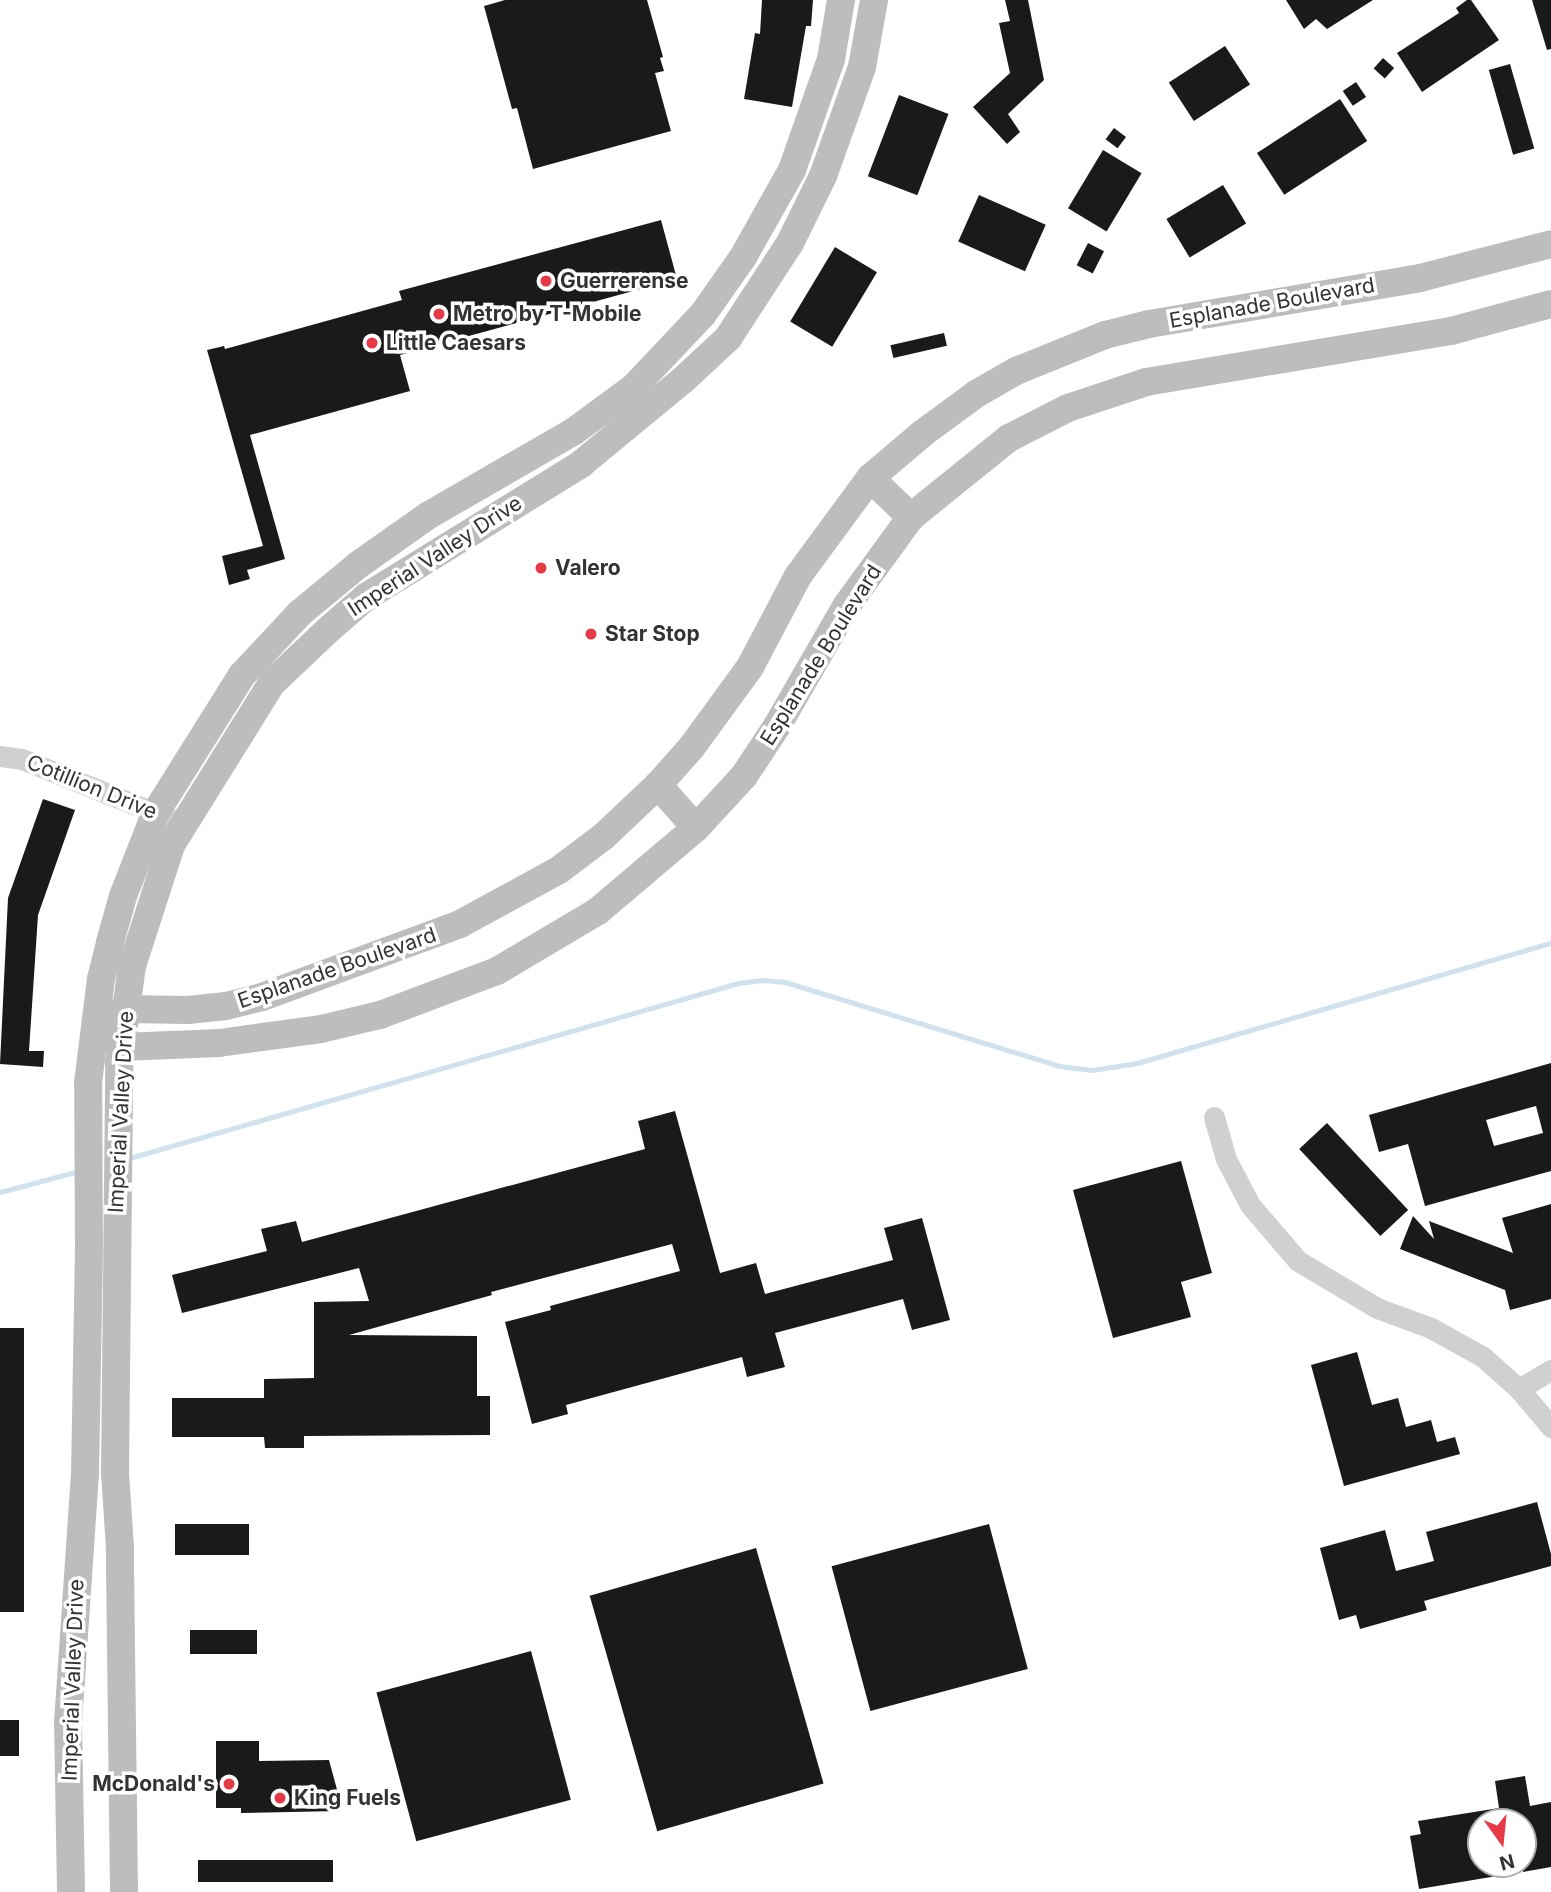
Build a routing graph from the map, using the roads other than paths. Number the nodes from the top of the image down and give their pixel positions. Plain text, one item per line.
1 (841, 0) edge
2 (874, 0) edge
3 (831, 59) junction
4 (862, 67) junction
5 (1551, 244) edge
6 (1551, 304) edge
7 (703, 314) junction
8 (728, 338) junction
9 (499, 475) junction
10 (870, 478) junction
11 (514, 503) junction
12 (911, 517) junction
13 (242, 676) junction
14 (266, 692) junction
15 (0, 756) edge
16 (658, 785) junction
17 (156, 812) junction
18 (183, 824) junction
19 (696, 828) junction
20 (125, 1009) junction
21 (94, 1023) junction
22 (122, 1046) junction
23 (1214, 1117) dead end
24 (1551, 1370) edge
25 (1519, 1389) junction
26 (1551, 1427) edge
27 (76, 1580) junction
28 (120, 1584) junction
29 (71, 1892) edge
30 (124, 1892) edge

1 - 3 main road, Imperial Valley Drive
2 - 4 main road, Imperial Valley Drive
3 - 4 main road
3 - 7 main road, Imperial Valley Drive
4 - 8 main road, Imperial Valley Drive
5 - 10 main road, Esplanade Boulevard
6 - 12 main road, Esplanade Boulevard
7 - 8 main road
7 - 9 main road, Imperial Valley Drive
8 - 11 main road, Imperial Valley Drive
9 - 11 main road
9 - 13 main road, Imperial Valley Drive
10 - 12 main road
10 - 16 main road, Esplanade Boulevard
11 - 14 main road, Imperial Valley Drive
12 - 19 main road, Esplanade Boulevard
13 - 14 main road
13 - 17 main road, Imperial Valley Drive
14 - 18 main road, Imperial Valley Drive
15 - 17 street, Cotillion Drive
16 - 19 main road
16 - 20 main road, Esplanade Boulevard
17 - 18 street, Cotillion Drive
17 - 21 main road, Imperial Valley Drive
18 - 20 main road, Imperial Valley Drive
19 - 22 main road, Esplanade Boulevard
20 - 21 main road, Esplanade Boulevard
20 - 22 main road, Imperial Valley Drive
21 - 22 main road
21 - 27 main road, Imperial Valley Drive
22 - 28 main road, Imperial Valley Drive
23 - 25 street
24 - 25 street
25 - 26 street
27 - 28 main road
27 - 29 main road, Imperial Valley Drive
28 - 30 main road, Imperial Valley Drive

